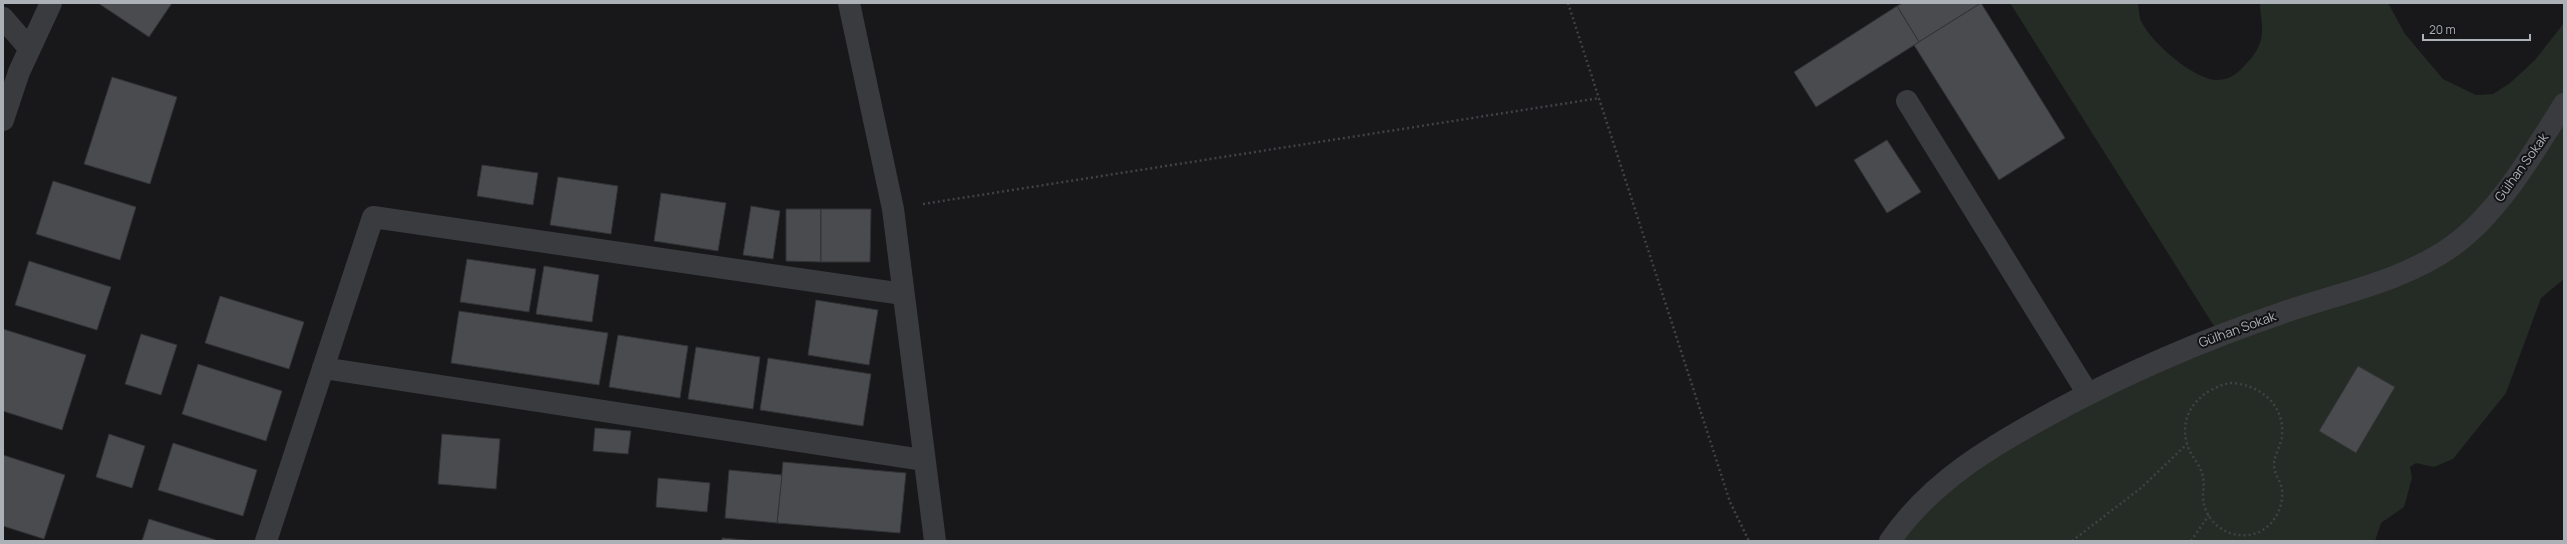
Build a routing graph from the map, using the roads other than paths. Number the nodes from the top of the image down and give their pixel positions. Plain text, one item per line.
1 (51, 3) edge
2 (849, 3) edge
3 (3, 18) edge
4 (29, 48) junction
5 (1906, 101) dead end
6 (2564, 104) edge
7 (3, 120) edge
8 (903, 294) junction
9 (323, 368) junction
10 (2088, 394) junction
11 (923, 460) junction
12 (266, 541) edge
13 (935, 541) edge
14 (1890, 541) edge

1 - 4 street
2 - 8 street
3 - 4 street
4 - 7 street
5 - 10 street
6 - 10 street, Gülhan Sokak
8 - 9 street
8 - 11 street
9 - 11 street
9 - 12 street
10 - 14 street, Gülhan Sokak
11 - 13 street

